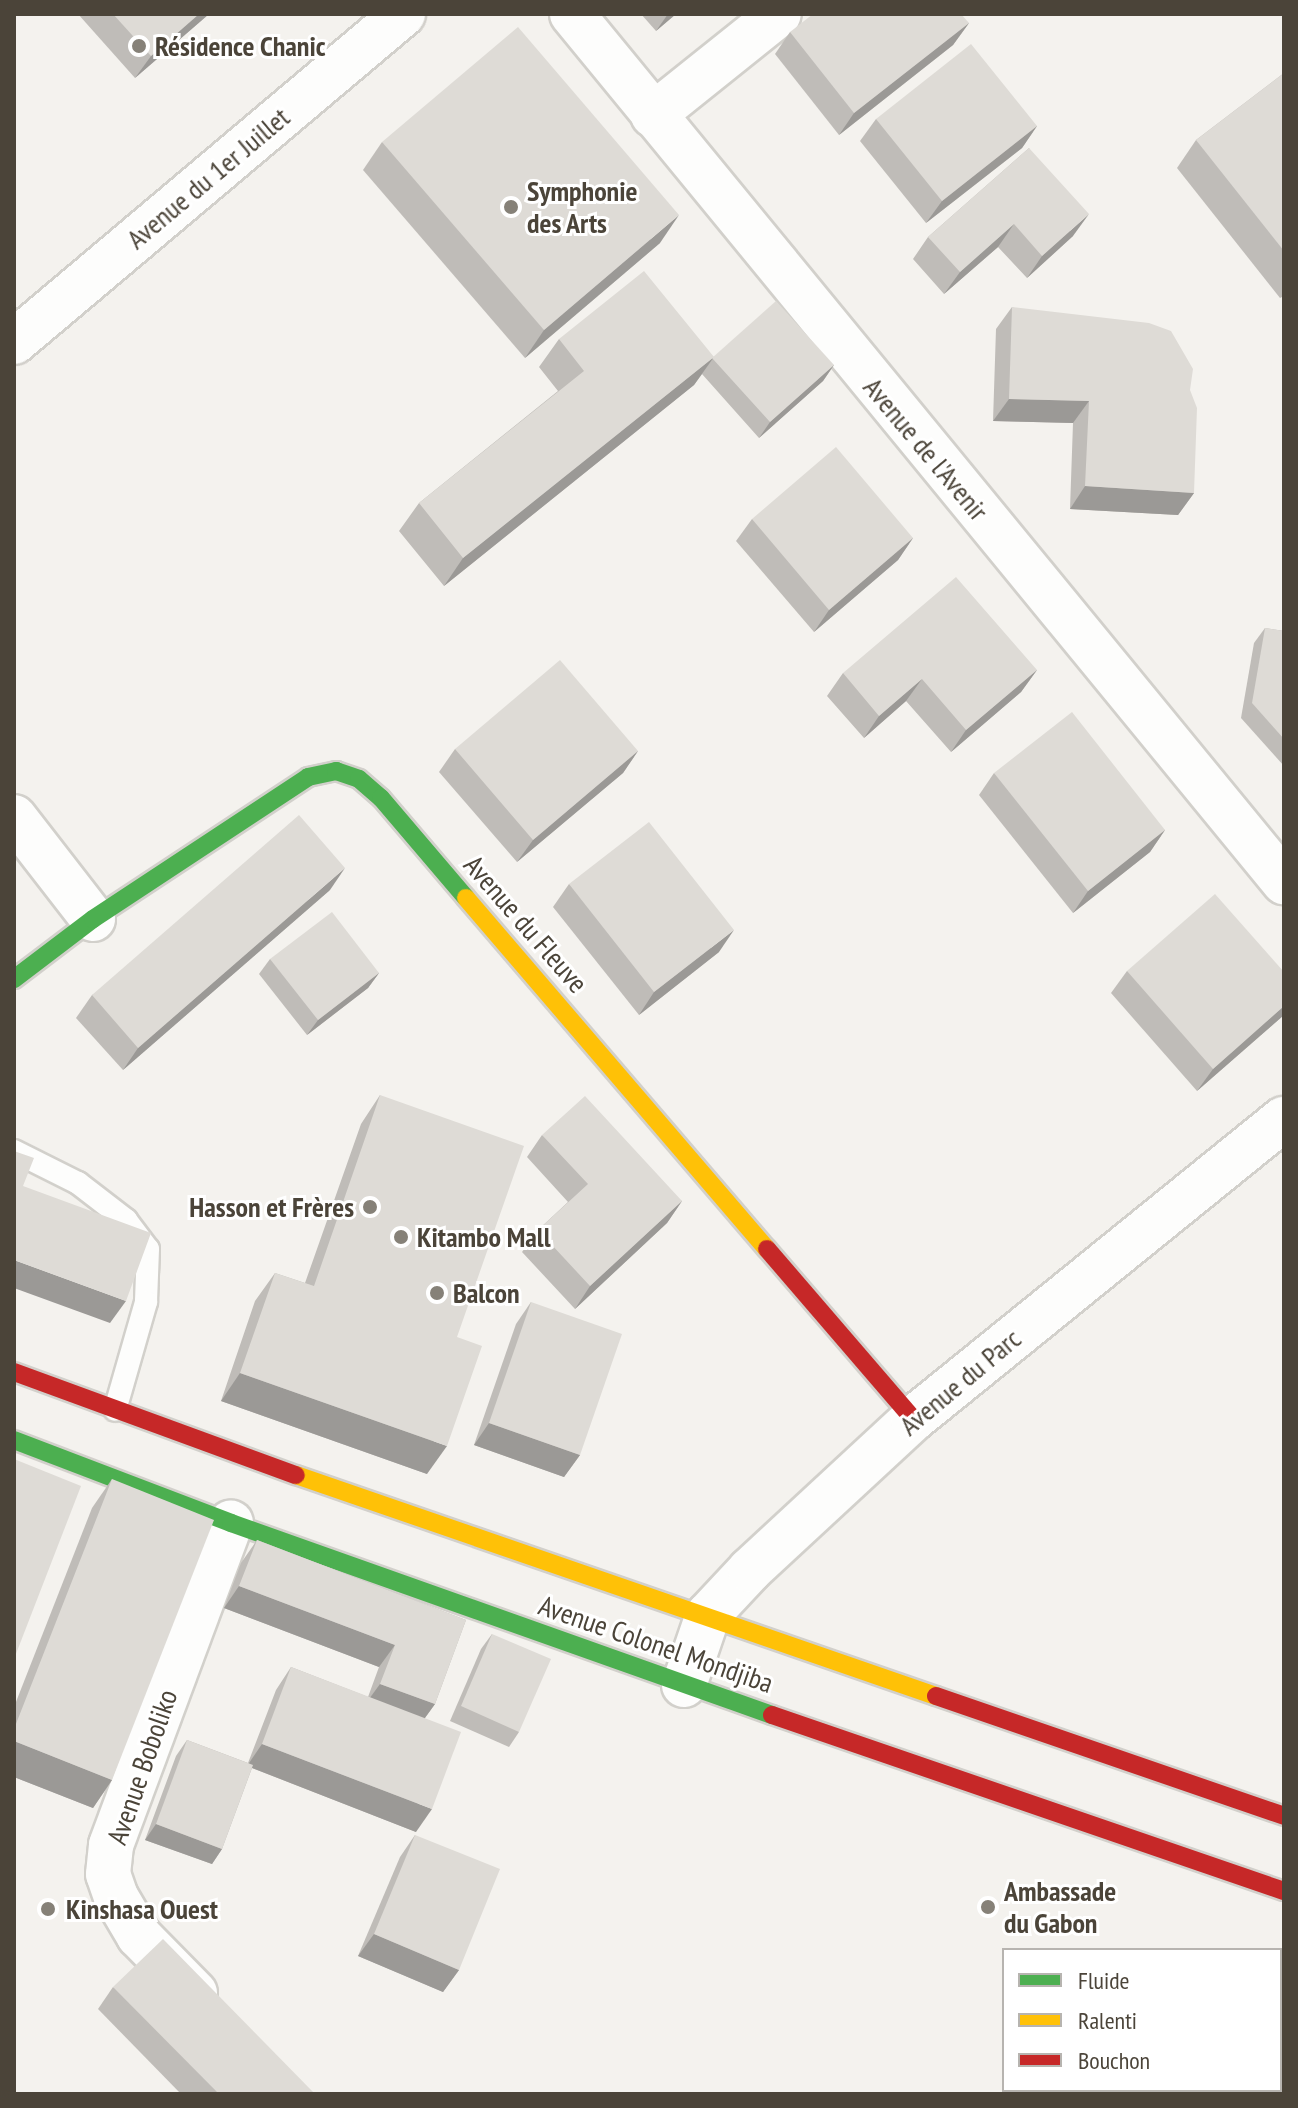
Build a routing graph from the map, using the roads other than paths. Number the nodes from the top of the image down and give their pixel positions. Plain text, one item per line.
1 (403, 14) edge
2 (572, 14) edge
3 (779, 14) edge
4 (653, 115) junction
5 (14, 342) edge
6 (14, 817) edge
7 (1284, 882) edge
8 (93, 919) junction
9 (14, 979) edge
10 (1284, 1119) edge
11 (14, 1151) edge
12 (14, 1372) edge
13 (115, 1410) junction
14 (913, 1419) junction
15 (14, 1440) edge
16 (231, 1523) junction
17 (708, 1615) junction
18 (684, 1685) junction
19 (1284, 1816) edge
20 (1284, 1891) edge
21 (228, 2026) edge

1 - 5 street, Avenue du 1er Juillet
2 - 4 street, Avenue de l'Avenir
3 - 4 street
4 - 7 street, Avenue de l'Avenir
6 - 8 street
8 - 9 main road, Avenue du Fleuve
8 - 14 main road, Avenue du Fleuve
10 - 14 street, Avenue du Parc
11 - 13 lane
12 - 13 main road, Avenue Colonel Mondjiba
13 - 17 main road, Avenue Colonel Mondjiba
14 - 17 street, Avenue du Parc
15 - 16 main road, Avenue Colonel Mondjiba
16 - 18 main road, Avenue Colonel Mondjiba
16 - 21 street, Avenue Boboliko
17 - 18 street, Avenue du Parc
17 - 19 main road, Avenue Colonel Mondjiba
18 - 20 main road, Avenue Colonel Mondjiba

